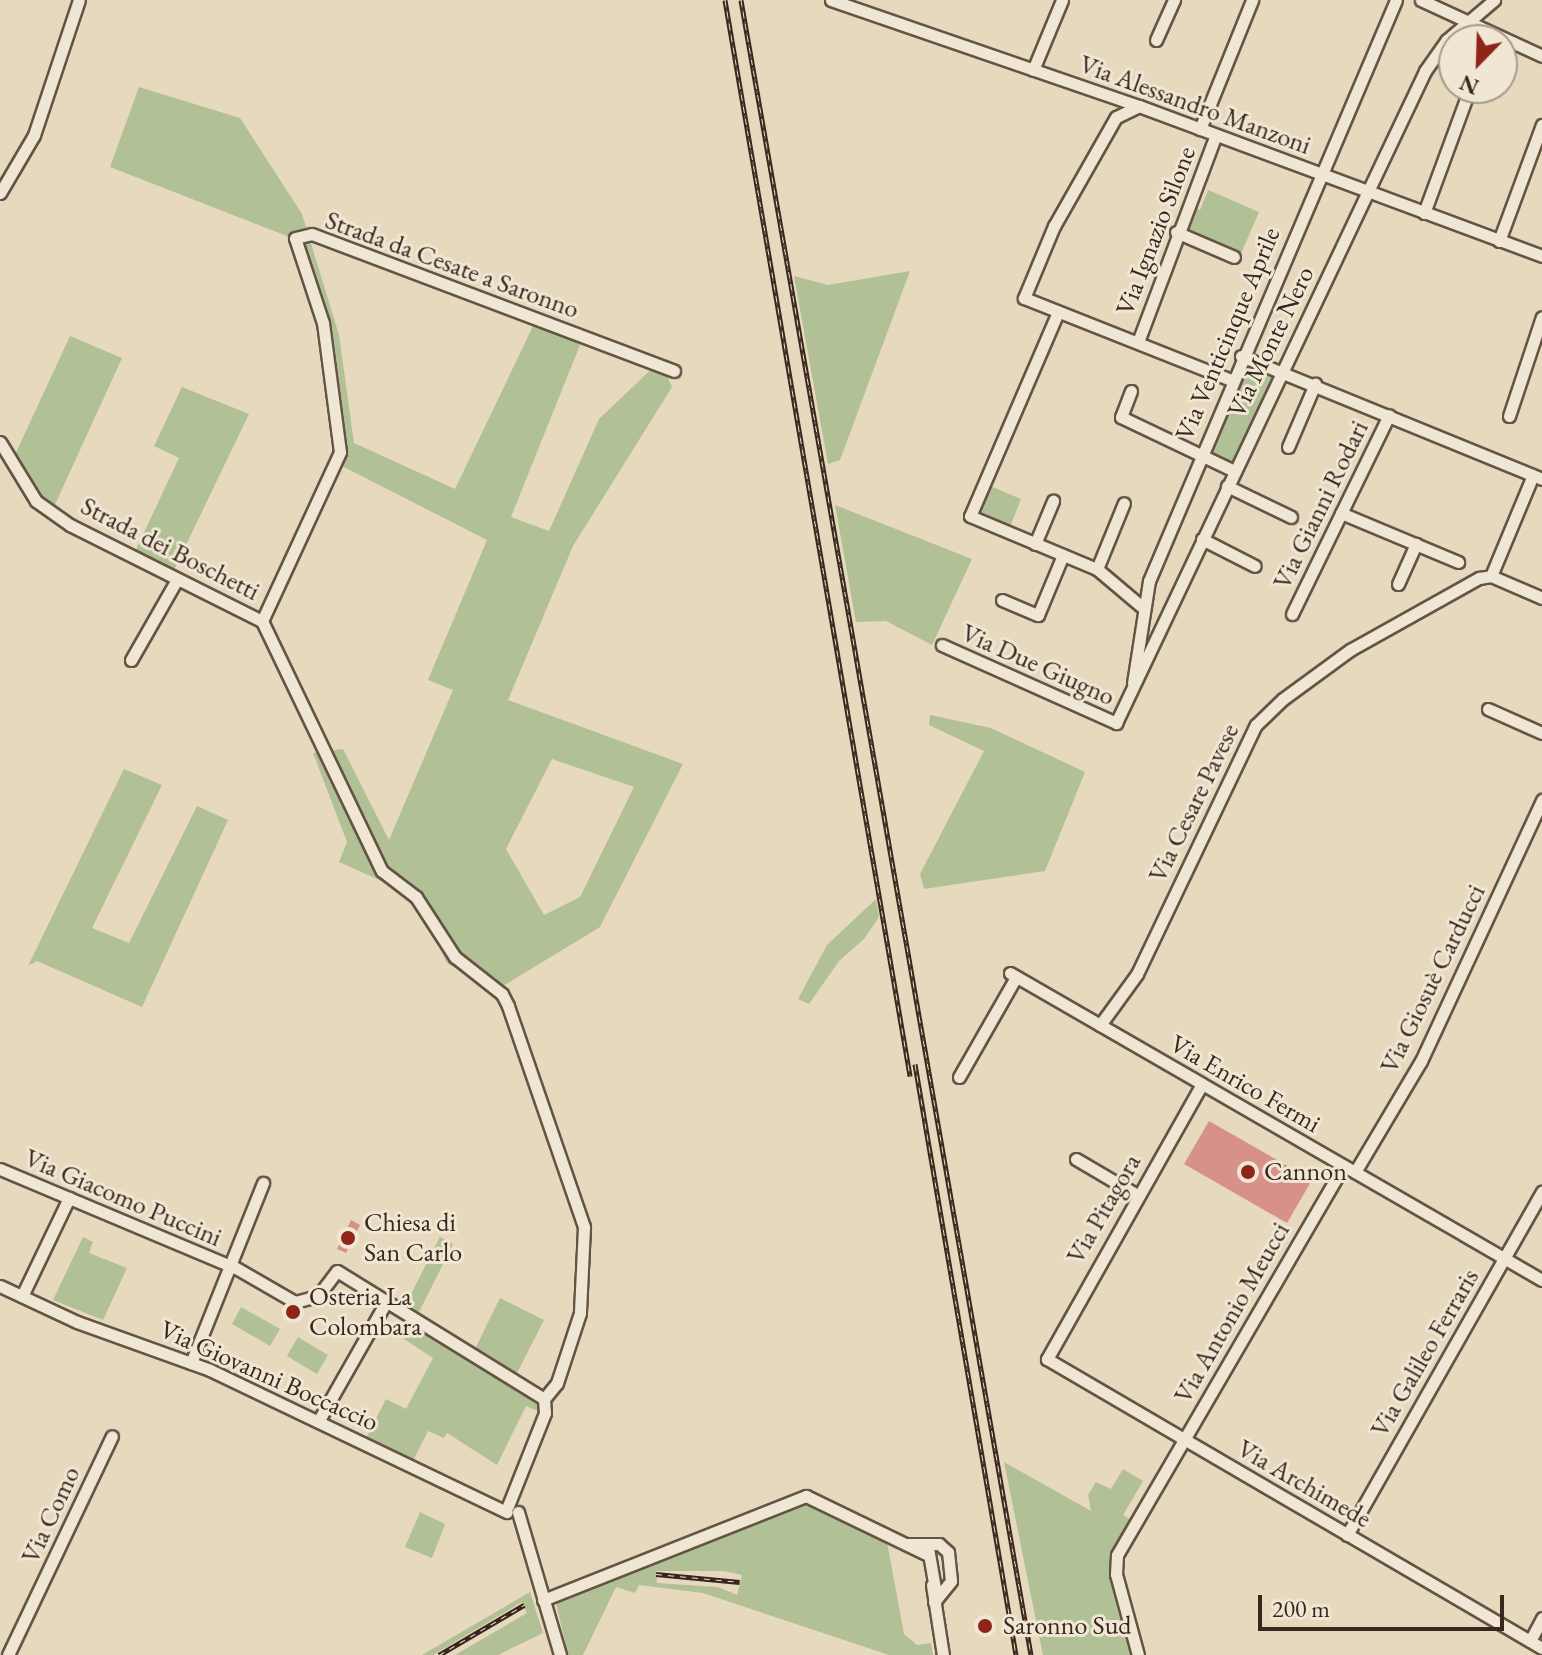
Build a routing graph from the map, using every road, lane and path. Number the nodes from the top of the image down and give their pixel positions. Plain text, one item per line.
1 (79, 0) edge
2 (831, 0) edge
3 (1062, 0) edge
4 (1174, 0) edge
5 (1252, 0) edge
6 (1396, 0) edge
7 (1421, 0) edge
8 (1494, 0) edge
9 (1469, 23) junction
10 (1156, 40) dead end
11 (1518, 47) edge
12 (1542, 56) edge
13 (1033, 70) junction
14 (1464, 104) edge
15 (1139, 106) junction
16 (1542, 125) edge
17 (1200, 129) junction
18 (1216, 135) junction
19 (1320, 175) junction
20 (0, 193) edge
21 (1367, 193) junction
22 (1424, 213) junction
23 (1176, 232) junction
24 (1499, 241) junction
25 (1542, 256) edge
26 (1234, 257) dead end
27 (1058, 312) junction
28 (1542, 317) edge
29 (1138, 342) junction
30 (1241, 356) junction
31 (674, 371) dead end
32 (1281, 371) junction
33 (1231, 380) junction
34 (1315, 384) junction
35 (1131, 391) dead end
36 (1389, 415) junction
37 (1509, 416) dead end
38 (0, 442) edge
39 (1288, 447) dead end
40 (1201, 455) junction
41 (1234, 471) junction
42 (1538, 477) edge
43 (1227, 486) junction
44 (1053, 501) dead end
45 (1124, 503) dead end
46 (1341, 513) junction
47 (1291, 517) dead end
48 (1202, 539) junction
49 (1035, 544) junction
50 (1416, 544) junction
51 (1063, 555) junction
52 (1458, 562) dead end
53 (1255, 566) dead end
54 (1097, 569) junction
55 (1491, 576) junction
56 (176, 581) junction
57 (1398, 584) dead end
58 (1542, 598) edge
59 (1002, 600) dead end
60 (1141, 606) junction
61 (1292, 614) dead end
62 (262, 621) junction
63 (942, 645) dead end
64 (131, 660) dead end
65 (1131, 695) junction
66 (1488, 709) dead end
67 (1116, 723) joint
68 (1542, 733) edge
69 (1542, 800) edge
70 (1100, 1025) junction
71 (959, 1077) dead end
72 (1202, 1084) junction
73 (1076, 1159) dead end
74 (1343, 1166) junction
75 (0, 1169) edge
76 (1355, 1172) junction
77 (263, 1183) dead end
78 (1542, 1192) edge
79 (1137, 1195) junction
80 (69, 1198) junction
81 (1504, 1258) junction
82 (228, 1267) junction
83 (1542, 1280) edge
84 (0, 1286) edge
85 (22, 1296) junction
86 (386, 1302) junction
87 (1046, 1356) joint
88 (191, 1363) junction
89 (544, 1399) junction
90 (319, 1420) junction
91 (112, 1436) dead end
92 (1184, 1440) junction
93 (509, 1510) junction
94 (1347, 1535) junction
95 (934, 1543) junction
96 (908, 1544) junction
97 (926, 1554) junction
98 (938, 1586) junction
99 (543, 1600) junction
100 (1542, 1618) edge
101 (1530, 1641) junction
102 (1542, 1648) edge
103 (8, 1655) edge
104 (560, 1655) edge
105 (943, 1655) edge
106 (1138, 1655) edge

1 - 20 street
2 - 13 street, Via Alessandro Manzoni
3 - 13 street
4 - 10 street
5 - 17 street
6 - 19 street, Via Venticinque Aprile
7 - 9 street
8 - 9 street, Via Monte Nero
9 - 21 street, Via Monte Nero
11 - 12 street
13 - 15 street, Via Alessandro Manzoni
14 - 22 street
15 - 17 street, Via Alessandro Manzoni
15 - 27 street
16 - 24 street
17 - 18 street, Via Alessandro Manzoni
18 - 19 street, Via Alessandro Manzoni
18 - 23 street, Via Ignazio Silone
19 - 21 street, Via Alessandro Manzoni
19 - 30 street, Via Venticinque Aprile
21 - 22 street, Via Alessandro Manzoni
21 - 32 street, Via Monte Nero
22 - 24 street, Via Alessandro Manzoni
23 - 26 street
23 - 29 street, Via Ignazio Silone
24 - 25 street, Via Alessandro Manzoni
27 - 29 street
27 - 49 street
28 - 37 street
29 - 33 street
30 - 32 street
30 - 33 street, Via Venticinque Aprile
31 - 62 street, Strada da Cesate a Saronno
32 - 34 street
32 - 41 street, Via Monte Nero
33 - 40 street, Via Venticinque Aprile
34 - 36 street
34 - 39 street
35 - 40 street
36 - 42 street
36 - 46 street, Via Gianni Rodari
38 - 56 street, Strada dei Boschetti
40 - 41 street
40 - 60 street, Via Venticinque Aprile
41 - 43 street, Via Monte Nero
42 - 55 street
43 - 47 street
43 - 48 street, Via Monte Nero
44 - 49 street
45 - 54 street
46 - 50 street
46 - 61 street, Via Gianni Rodari
48 - 53 street
48 - 65 street, Via Monte Nero
49 - 51 street
50 - 52 street
50 - 57 street
51 - 54 street
51 - 59 street
54 - 60 street
55 - 58 street
55 - 70 street, Via Cesare Pavese
56 - 62 street, Strada dei Boschetti
56 - 64 street
60 - 65 street, Via Venticinque Aprile
62 - 89 street
63 - 67 street, Via Due Giugno
65 - 67 street, Via Monte Nero
66 - 68 street
69 - 76 street, Via Giosuè Carducci
70 - 71 street, Via Enrico Fermi
70 - 72 street, Via Enrico Fermi
72 - 74 street, Via Enrico Fermi
72 - 79 street, Via Pitagora
73 - 79 street
74 - 76 street, Via Enrico Fermi
74 - 92 street, Via Antonio Meucci
75 - 80 street, Via Giacomo Puccini
76 - 81 street, Via Enrico Fermi
77 - 82 street
78 - 81 street, Via Galileo Ferraris
79 - 87 street, Via Pitagora
80 - 82 street, Via Giacomo Puccini
80 - 85 street
81 - 83 street, Via Enrico Fermi
81 - 94 street, Via Galileo Ferraris
82 - 86 street, Via Giacomo Puccini
82 - 88 street
84 - 85 street, Via Giovanni Boccaccio
85 - 88 street, Via Giovanni Boccaccio
86 - 89 street
86 - 90 street
87 - 92 street, Via Archimede
88 - 90 street, Via Giovanni Boccaccio
89 - 93 street
90 - 93 street, Via Giovanni Boccaccio
91 - 103 street, Via Como
92 - 94 street, Via Archimede
92 - 106 street, Via Antonio Meucci
93 - 99 street
94 - 101 street, Via Archimede
95 - 96 street
95 - 97 street
95 - 98 street
96 - 97 street
96 - 99 street
97 - 98 street
98 - 105 street
99 - 104 street
100 - 101 street
101 - 102 street, Via Archimede

